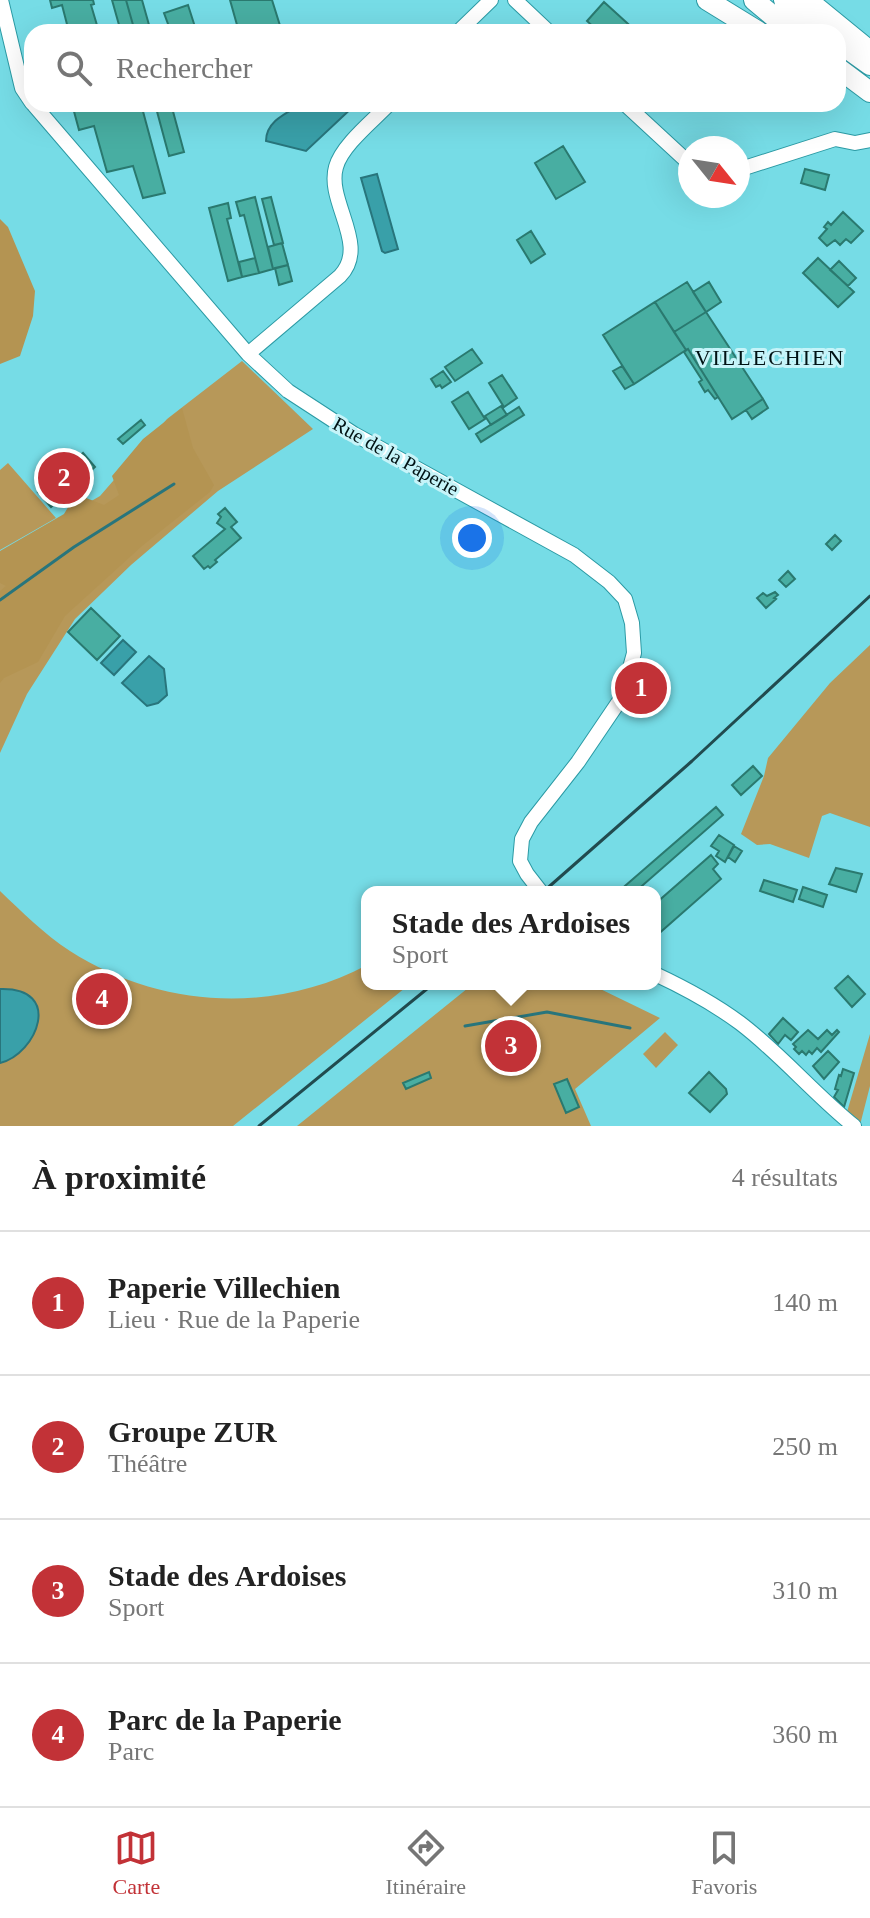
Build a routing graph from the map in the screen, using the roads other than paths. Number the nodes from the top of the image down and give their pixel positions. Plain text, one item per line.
1 (1, 0) edge
2 (491, 0) edge
3 (515, 0) edge
4 (707, 0) edge
5 (754, 0) edge
6 (784, 0) edge
7 (809, 0) edge
8 (466, 24) edge
9 (540, 24) edge
10 (746, 24) edge
11 (782, 24) edge
12 (813, 24) edge
13 (838, 24) edge
14 (846, 30) edge
15 (846, 48) edge
16 (870, 50) edge
17 (870, 65) edge
18 (846, 74) edge
19 (846, 88) edge
20 (24, 91) edge
21 (870, 92) edge
22 (870, 105) edge
23 (39, 112) edge
24 (381, 112) edge
25 (634, 112) edge
26 (870, 140) edge
27 (678, 153) edge
28 (750, 166) edge
29 (248, 354) junction
30 (536, 886) edge
31 (661, 977) edge
32 (854, 1126) edge

1 - 20 street, Rue de la Paperie
2 - 8 street
3 - 9 street
4 - 10 highway
5 - 11 highway
6 - 12 highway
7 - 13 main road
14 - 16 main road
15 - 17 highway
18 - 21 highway
19 - 22 highway
23 - 29 street, Rue de la Paperie
24 - 29 street
25 - 27 street
26 - 28 street
29 - 30 street, Rue de la Paperie
31 - 32 street

